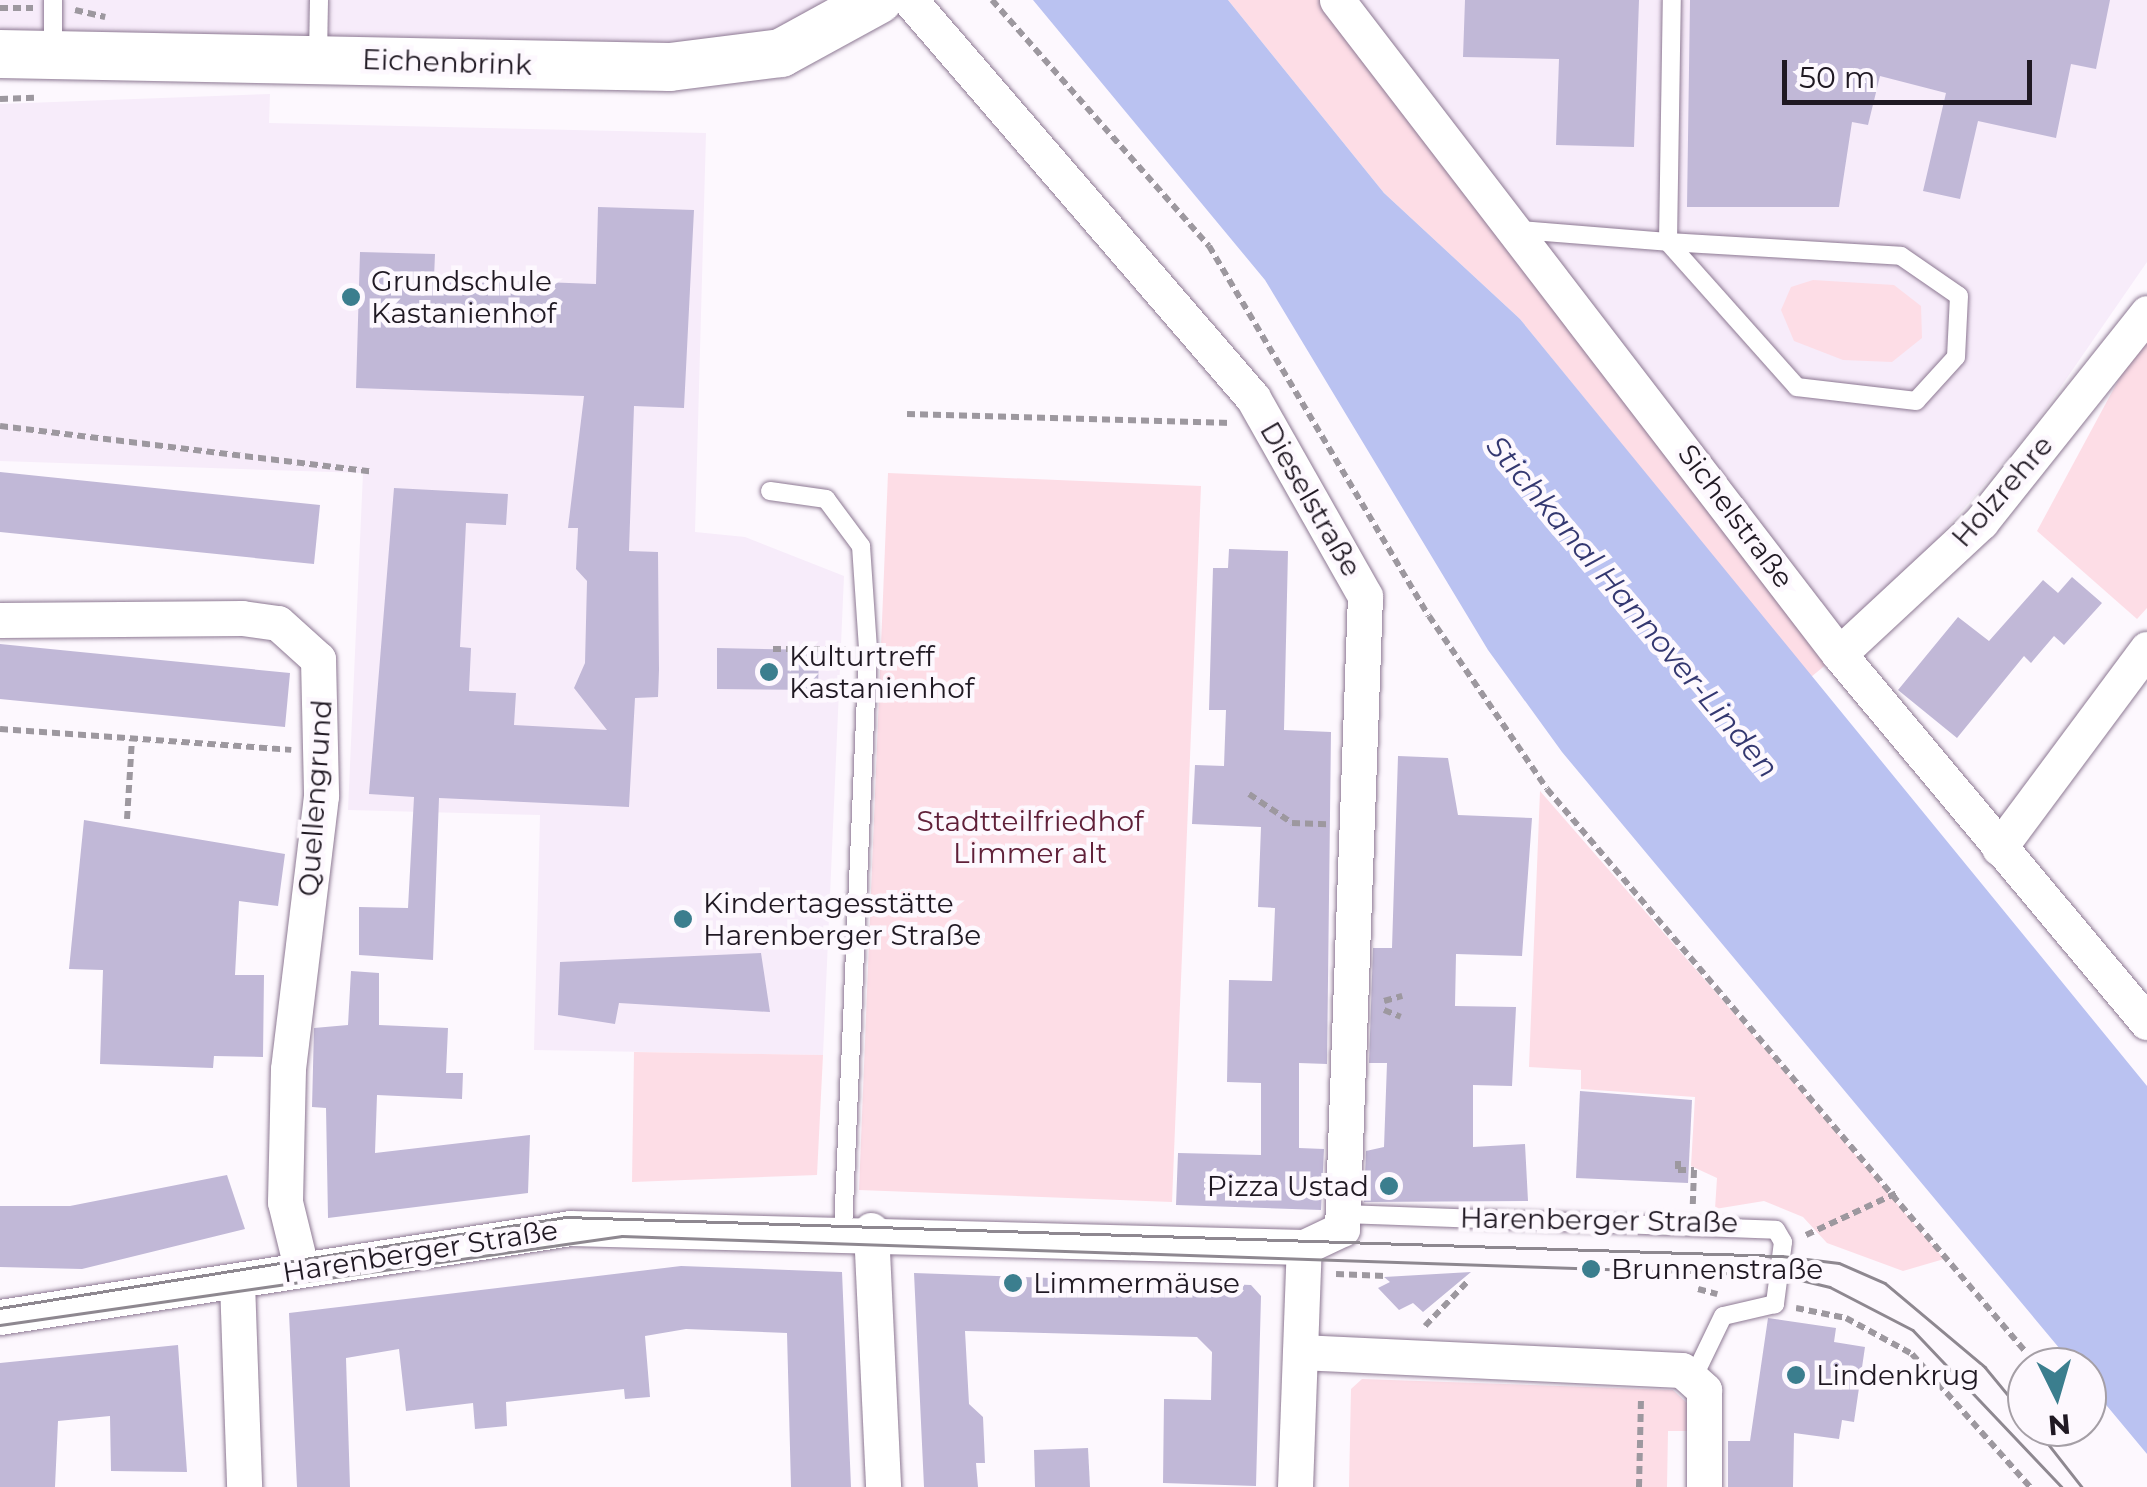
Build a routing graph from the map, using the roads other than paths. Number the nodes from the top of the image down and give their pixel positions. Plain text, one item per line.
1 (53, 0) edge
2 (319, 0) edge
3 (878, 0) edge
4 (910, 0) edge
5 (1338, 0) edge
6 (1672, 0) edge
7 (0, 54) edge
8 (53, 55) junction
9 (318, 58) junction
10 (1520, 230) junction
11 (1668, 242) junction
12 (2147, 312) edge
13 (770, 491) dead end
14 (0, 620) edge
15 (2147, 649) edge
16 (1839, 654) junction
17 (1999, 848) junction
18 (2147, 1022) edge
19 (857, 1230) junction
20 (1326, 1233) junction
21 (301, 1268) junction
22 (236, 1282) junction
23 (0, 1317) edge
24 (1300, 1352) junction
25 (1694, 1376) junction
26 (244, 1487) edge
27 (882, 1487) edge
28 (1295, 1487) edge
29 (1704, 1487) edge

1 - 8 lane
2 - 9 lane
3 - 9 main road, Eichenbrink
4 - 20 street, Dieselstraße
5 - 10 street, Sichelstraße
6 - 11 lane
7 - 8 main road, Eichenbrink
8 - 9 main road, Eichenbrink
10 - 11 lane
10 - 16 street, Sichelstraße
11 - 11 lane
12 - 16 street, Holzrehre
13 - 19 lane
14 - 21 street, Quellengrund
15 - 17 street
16 - 17 street, Sichelstraße
17 - 18 street, Sichelstraße
19 - 20 street, Harenberger Straße
19 - 21 street, Harenberger Straße
19 - 27 street
20 - 24 street, Dieselstraße
20 - 25 lane, Harenberger Straße
21 - 22 street, Harenberger Straße
22 - 23 street, Harenberger Straße
22 - 26 street
24 - 25 street
24 - 28 street, Dieselstraße
25 - 29 street

